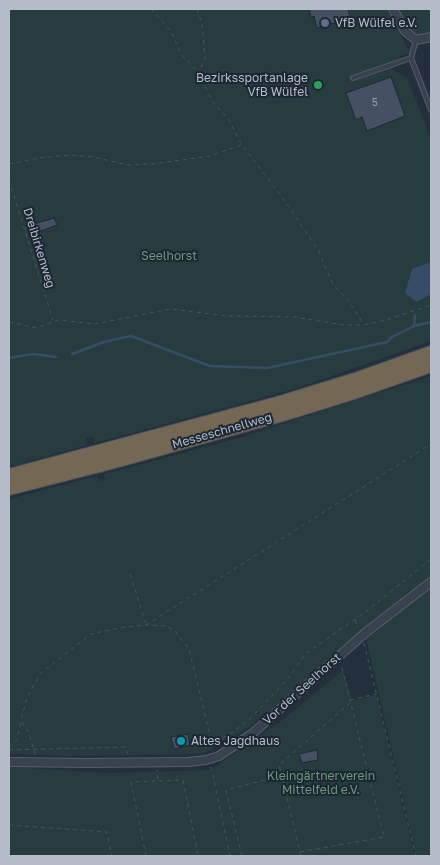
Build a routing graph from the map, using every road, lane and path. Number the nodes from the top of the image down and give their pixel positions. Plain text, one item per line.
1 (151, 9) edge
2 (197, 9) edge
3 (393, 9) edge
4 (431, 36) edge
5 (416, 40) junction
6 (411, 58) junction
7 (199, 73) junction
8 (353, 78) dead end
9 (431, 110) edge
10 (242, 145) junction
11 (9, 164) edge
12 (9, 180) edge
13 (431, 305) edge
14 (53, 321) junction
15 (9, 322) edge
16 (364, 325) junction
17 (431, 353) edge
18 (431, 365) edge
19 (431, 444) edge
20 (9, 476) edge
21 (9, 488) edge
22 (431, 559) edge
23 (130, 574) dead end
24 (431, 582) edge
25 (354, 619) junction
26 (146, 625) junction
27 (362, 636) junction
28 (338, 656) junction
29 (377, 693) junction
30 (350, 701) junction
31 (21, 721) junction
32 (208, 747) junction
33 (9, 748) edge
34 (35, 749) junction
35 (206, 760) junction
36 (9, 762) edge
37 (156, 762) junction
38 (36, 763) junction
39 (131, 763) junction
40 (281, 775) junction
41 (158, 781) junction
42 (9, 825) edge
43 (300, 852) junction
44 (112, 856) edge
45 (146, 856) edge
46 (198, 856) edge
47 (230, 856) edge
48 (242, 856) edge
49 (301, 856) edge
50 (416, 856) edge

1 - 7 path
2 - 7 path
3 - 5 street
4 - 5 street
5 - 6 lane
6 - 8 lane
6 - 9 lane
7 - 10 path
10 - 11 path
10 - 16 path
12 - 14 path, Dreibirkenweg
13 - 16 path
14 - 15 path
14 - 16 path
17 - 20 highway, Messeschnellweg
18 - 21 highway, Messeschnellweg
19 - 26 path
22 - 25 path
23 - 26 path
24 - 27 street, Vor der Seelhorst
25 - 27 path
25 - 32 path
26 - 31 path
26 - 32 path
27 - 28 street, Vor der Seelhorst
27 - 29 path
28 - 30 path
28 - 35 street, Vor der Seelhorst
29 - 30 path
29 - 50 path
30 - 40 path
30 - 43 path
31 - 33 path
31 - 34 path
32 - 35 path
33 - 34 path
34 - 38 path
34 - 39 path
35 - 37 street, Vor der Seelhorst
35 - 47 path
36 - 38 street, Vor der Seelhorst
37 - 39 street, Vor der Seelhorst
37 - 41 path
38 - 39 street, Vor der Seelhorst
40 - 43 path
40 - 48 path
41 - 45 path
41 - 46 path
42 - 44 path
43 - 49 path

